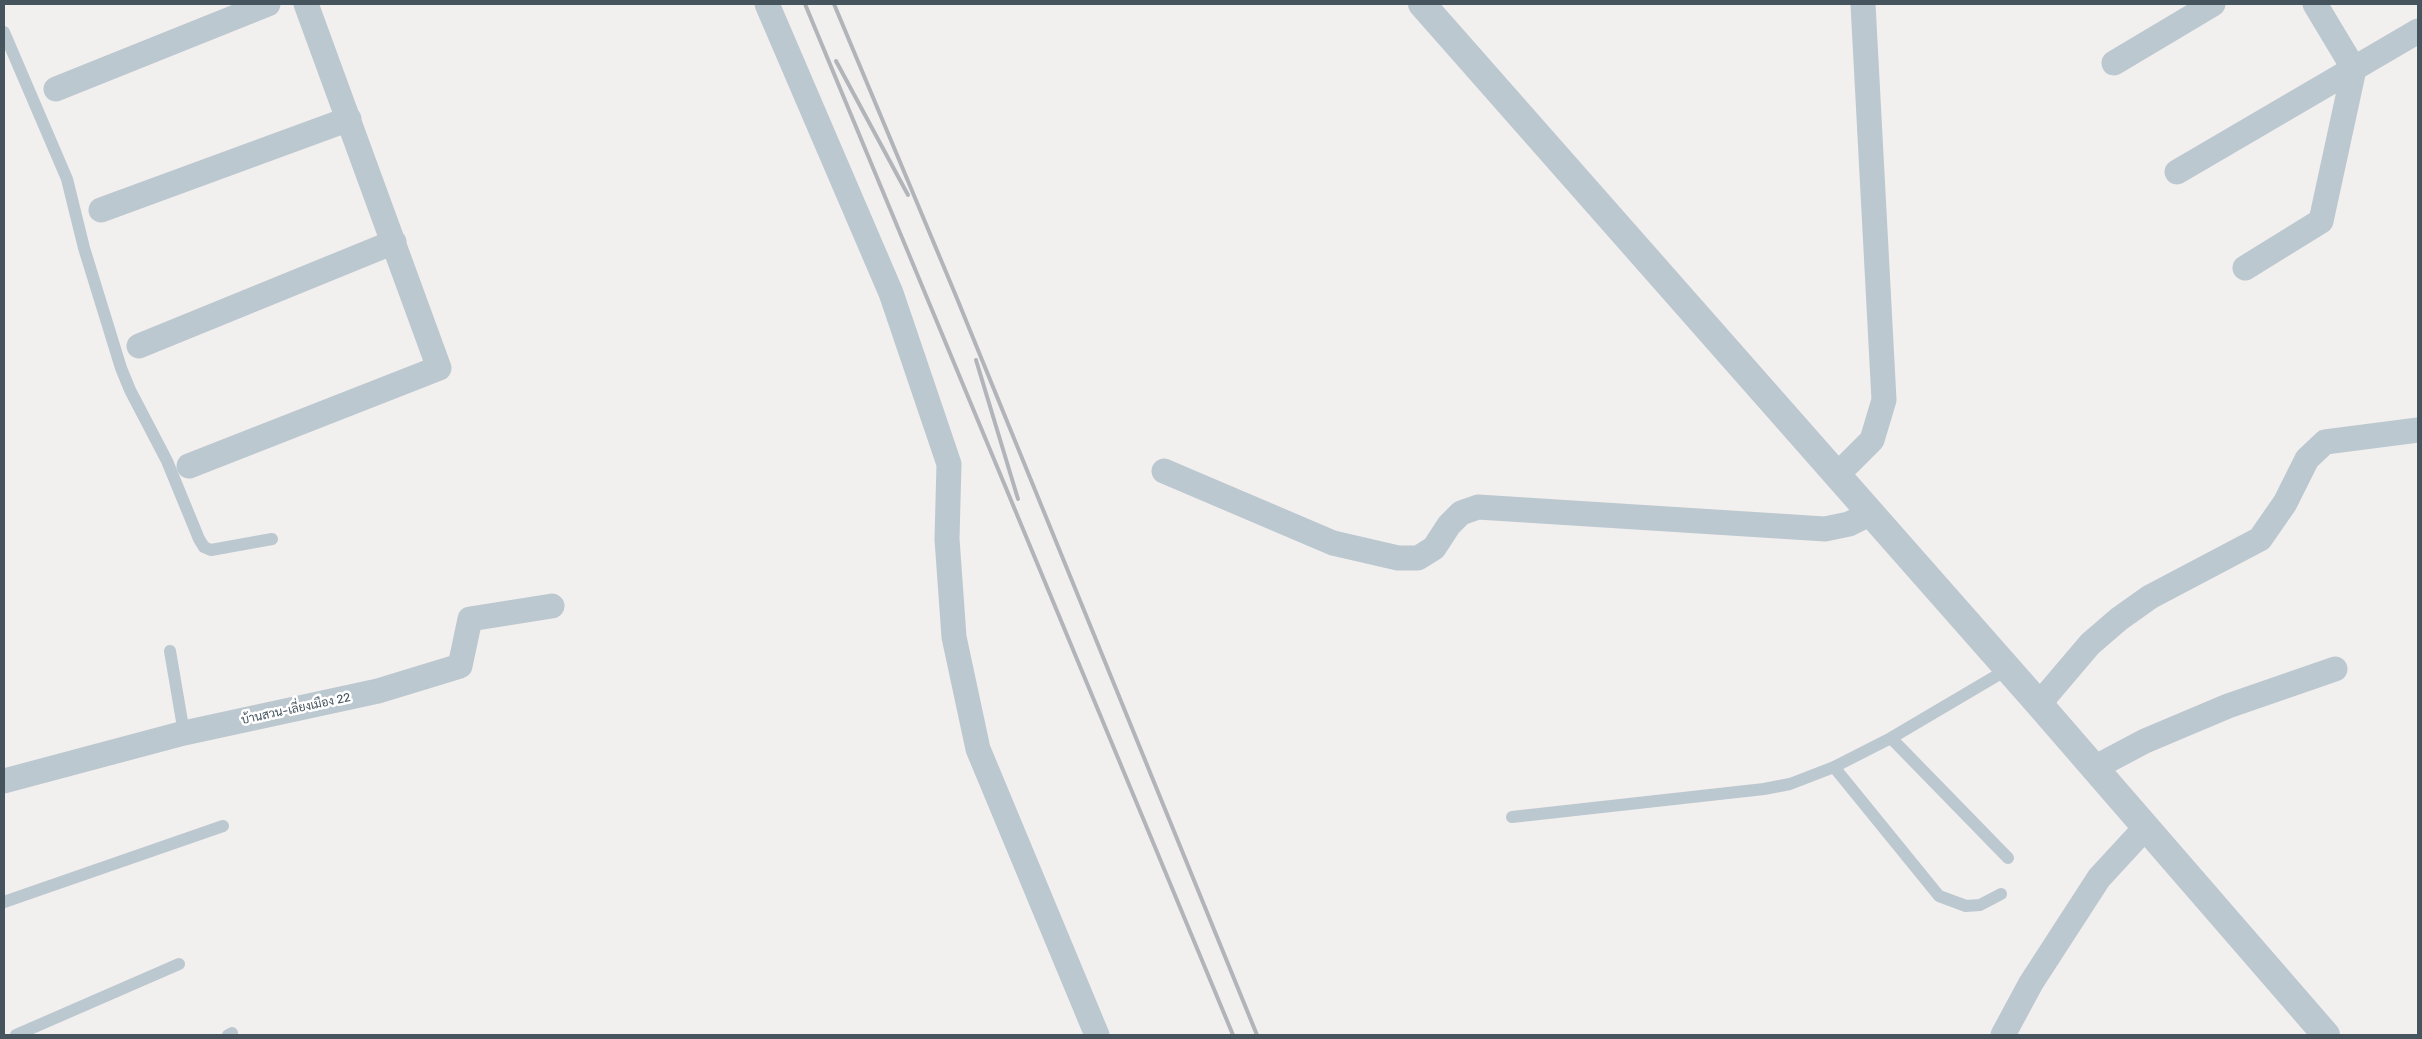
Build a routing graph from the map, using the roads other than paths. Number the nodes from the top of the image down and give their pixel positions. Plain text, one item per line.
1 (268, 4) edge
2 (306, 4) edge
3 (767, 4) edge
4 (1422, 4) edge
5 (1863, 4) edge
6 (2213, 4) edge
7 (2315, 4) edge
8 (2418, 31) edge
9 (4, 32) edge
10 (2114, 62) dead end
11 (2354, 69) junction
12 (56, 89) dead end
13 (349, 119) junction
14 (2177, 172) dead end
15 (101, 210) dead end
16 (394, 242) junction
17 (2245, 268) dead end
18 (139, 346) dead end
19 (2418, 430) edge
20 (189, 466) dead end
21 (1164, 471) dead end
22 (1838, 474) junction
23 (1871, 513) junction
24 (272, 539) dead end
25 (552, 606) dead end
26 (170, 651) dead end
27 (2335, 668) dead end
28 (2008, 669) junction
29 (2039, 704) junction
30 (184, 733) junction
31 (1891, 738) junction
32 (1834, 767) junction
33 (2094, 768) junction
34 (4, 780) edge
35 (1512, 817) dead end
36 (223, 826) dead end
37 (2146, 827) junction
38 (2008, 858) dead end
39 (2001, 894) dead end
40 (4, 902) edge
41 (179, 964) dead end
42 (16, 1035) edge
43 (1097, 1035) edge
44 (2003, 1035) edge
45 (2326, 1035) edge

1 - 12 street
2 - 13 street
3 - 43 street
4 - 22 street
5 - 22 street
6 - 10 street
7 - 11 street
8 - 11 street
9 - 24 lane
11 - 14 street
11 - 17 street
13 - 15 street
13 - 16 street
16 - 18 street
16 - 20 street
19 - 29 street
21 - 23 street
22 - 23 street
23 - 28 street
25 - 30 street, บ้านสวน-เลี่ยงเมือง 22
26 - 30 lane
27 - 33 street
28 - 29 street
28 - 31 lane
29 - 33 street
30 - 34 street, บ้านสวน-เลี่ยงเมือง 22
31 - 32 lane
31 - 38 lane
32 - 35 lane
32 - 39 lane
33 - 37 street
36 - 40 lane
37 - 44 street
37 - 45 street
41 - 42 lane

